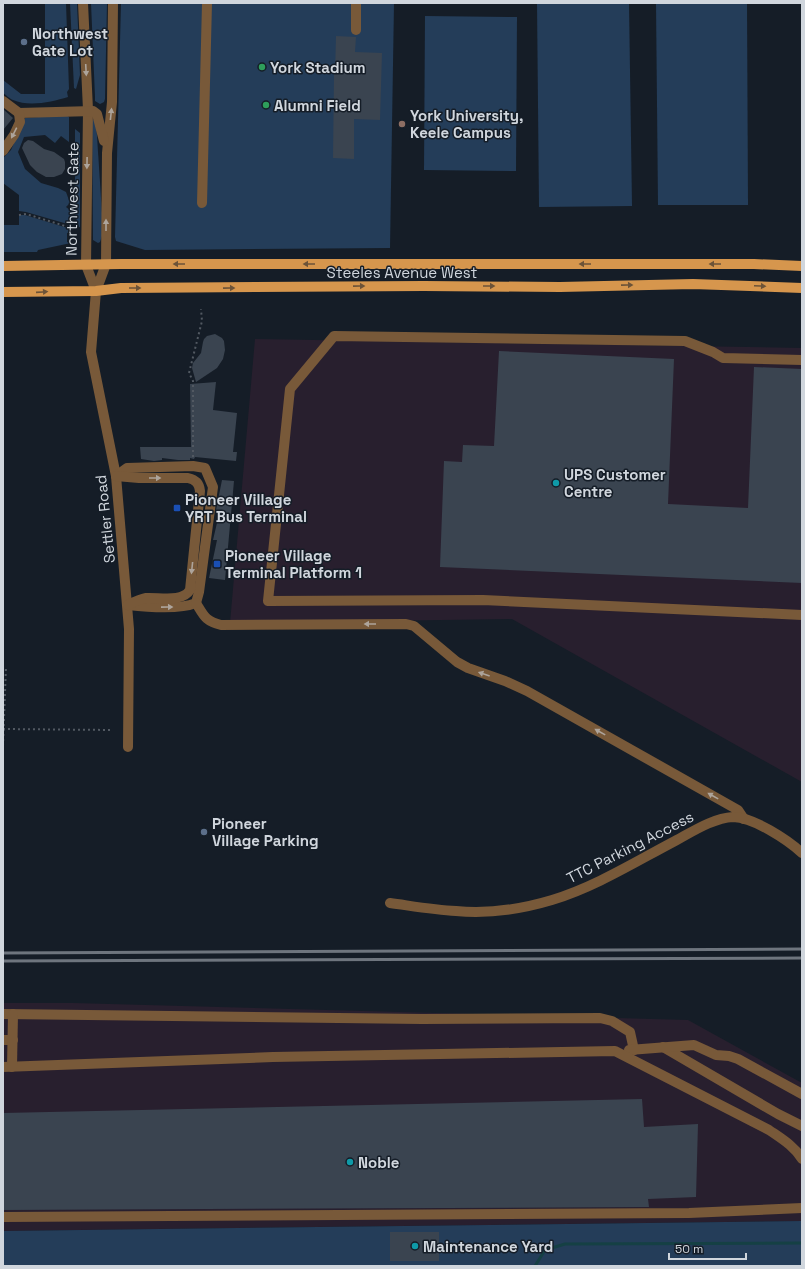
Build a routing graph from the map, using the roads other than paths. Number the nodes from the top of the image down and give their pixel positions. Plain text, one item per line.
1 (83, 3) edge
2 (113, 3) edge
3 (207, 3) edge
4 (356, 3) edge
5 (356, 30) dead end
6 (3, 101) edge
7 (88, 110) junction
8 (19, 113) junction
9 (3, 151) edge
10 (107, 153) junction
11 (202, 203) dead end
12 (106, 264) junction
13 (86, 265) junction
14 (3, 266) edge
15 (802, 266) edge
16 (802, 288) edge
17 (96, 290) junction
18 (3, 292) edge
19 (802, 360) edge
20 (116, 476) junction
21 (196, 603) junction
22 (128, 605) junction
23 (802, 615) edge
24 (128, 747) dead end
25 (744, 819) junction
26 (802, 853) edge
27 (390, 903) dead end
28 (8, 1014) edge
29 (8, 1040) edge
30 (663, 1047) junction
31 (634, 1050) junction
32 (615, 1051) junction
33 (8, 1067) edge
34 (802, 1094) edge
35 (778, 1114) junction
36 (802, 1126) edge
37 (769, 1130) junction
38 (802, 1159) edge
39 (802, 1208) edge
40 (3, 1217) edge

1 -> 7 street, Northwest Gate
10 -> 2 street, Northwest Gate
3 - 11 street
4 - 5 street
6 - 8 street
7 - 8 street
7 - 10 street, Northwest Gate
7 -> 13 street, Northwest Gate
8 -> 9 street
12 -> 10 street, Northwest Gate
12 - 13 main road, Steeles Avenue West
15 -> 12 main road, Steeles Avenue West
12 - 17 street, Northwest Gate
13 - 14 main road, Steeles Avenue West
13 - 17 street, Northwest Gate
17 -> 16 main road, Steeles Avenue West
18 -> 17 main road, Steeles Avenue West
17 - 20 street, Settler Road
19 - 23 street
20 - 21 street
20 - 22 street, Settler Road
20 -> 22 street
22 -> 21 street
25 -> 21 street
22 - 24 street, Settler Road
25 - 26 street, TTC Parking Access
25 - 27 street, TTC Parking Access
28 - 29 street
28 - 31 street
29 - 33 street
30 - 31 street
30 - 34 street
30 - 35 street
31 - 32 street
32 - 33 street
32 - 37 street
35 - 36 street
35 - 37 street
37 - 38 street
39 - 40 street

